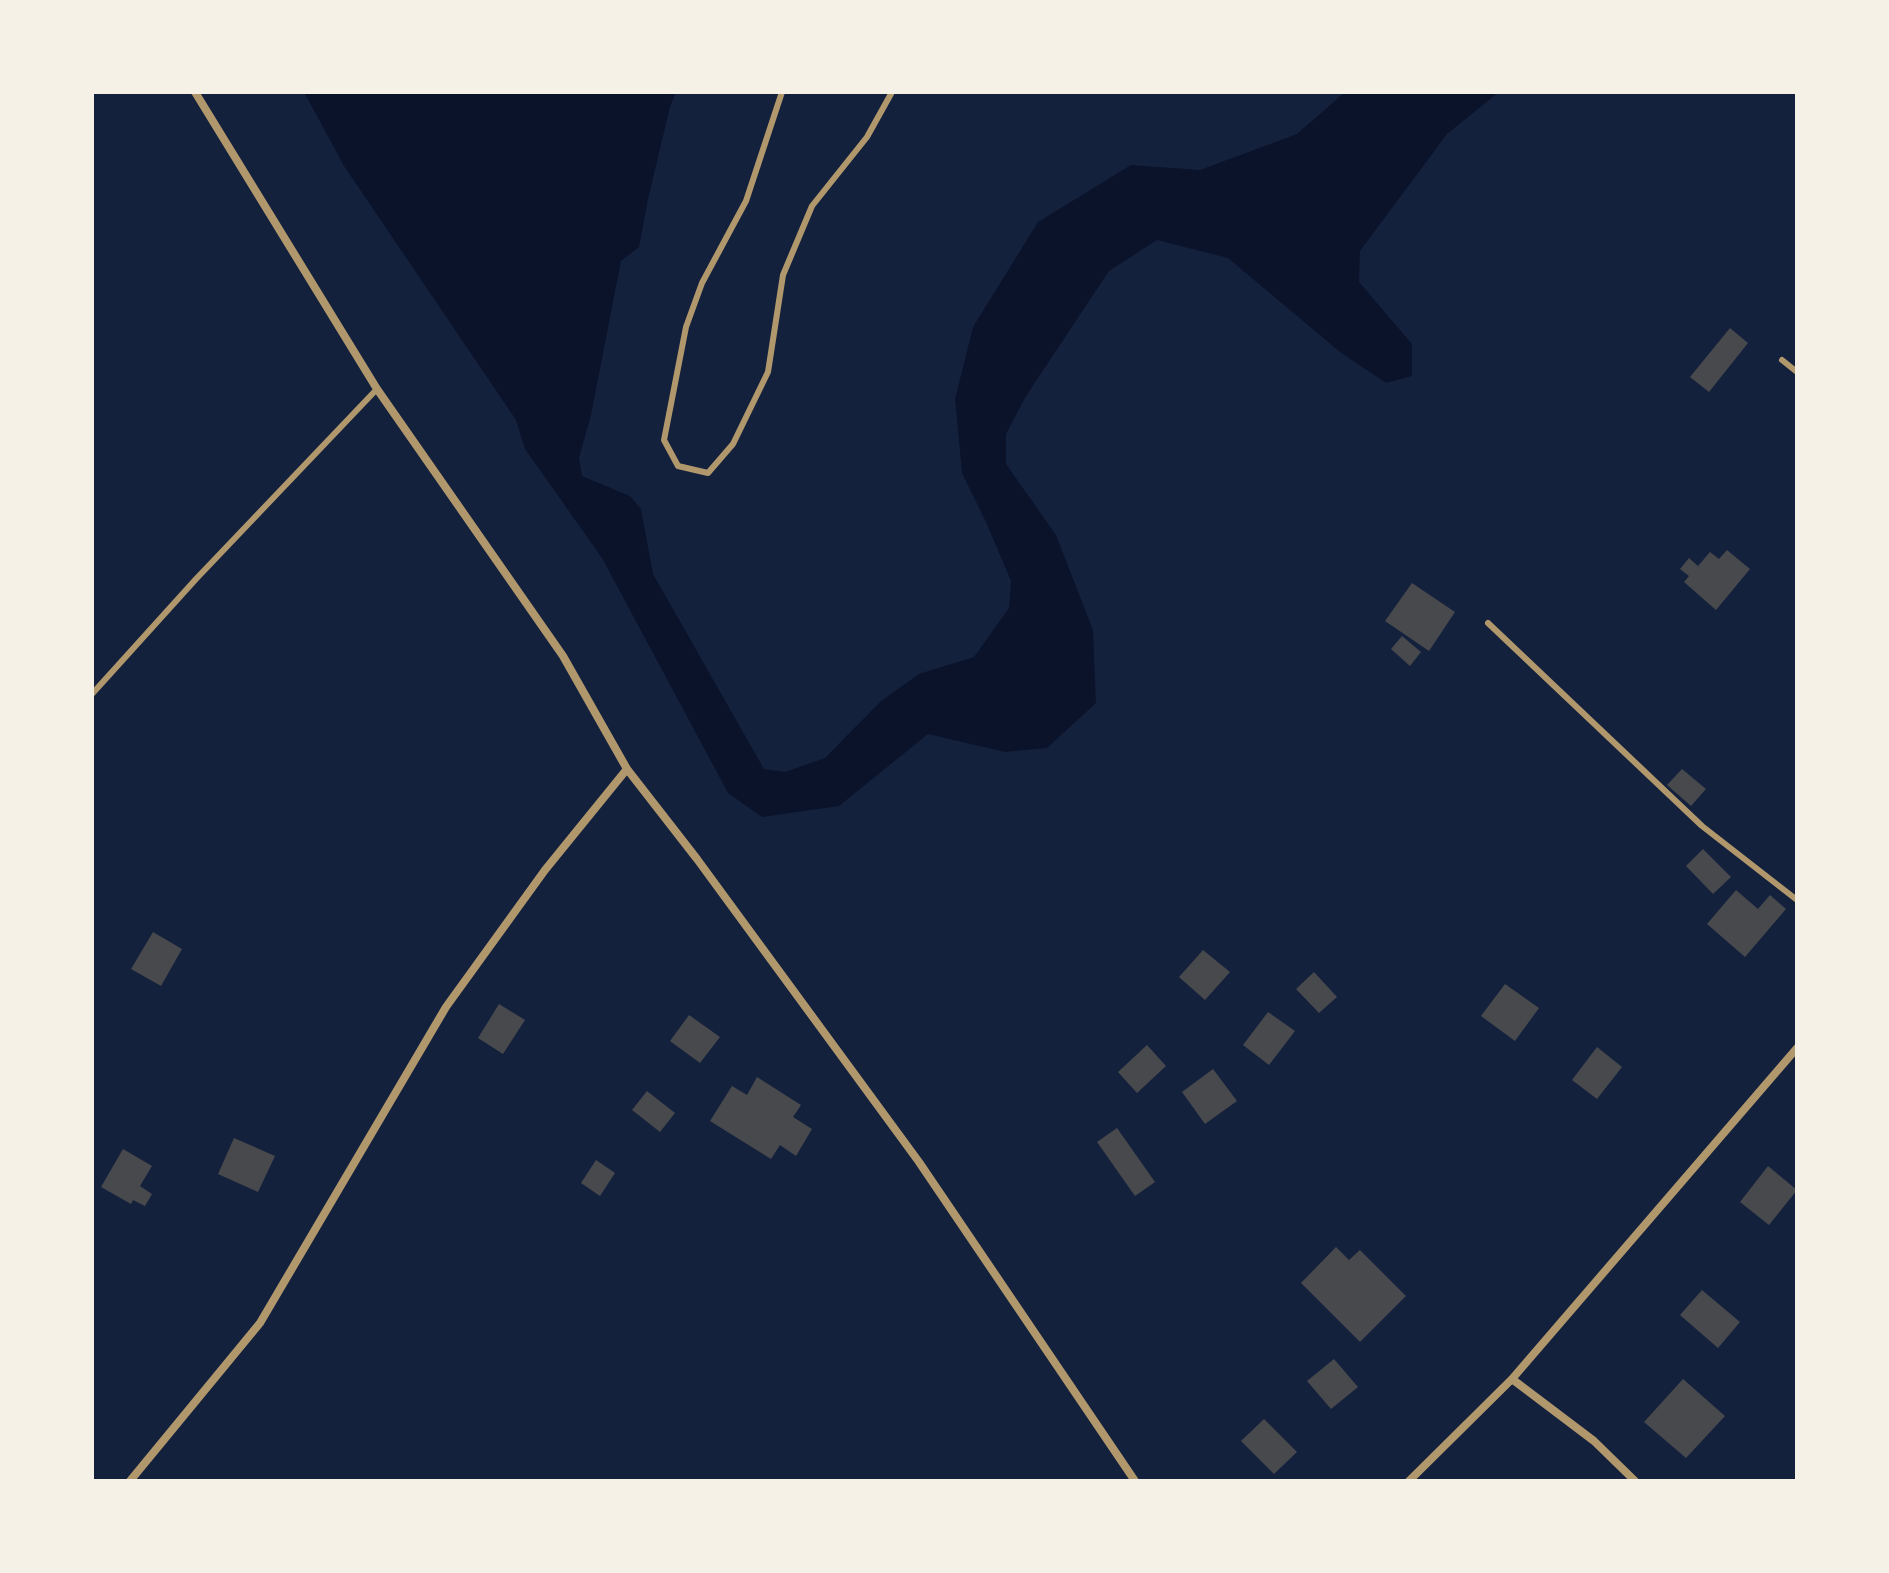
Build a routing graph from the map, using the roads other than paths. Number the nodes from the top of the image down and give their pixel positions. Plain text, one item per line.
1 (195, 92) edge
2 (782, 92) edge
3 (892, 92) edge
4 (1782, 360) dead end
5 (1797, 372) edge
6 (377, 389) junction
7 (1488, 623) dead end
8 (92, 694) edge
9 (627, 769) junction
10 (1797, 900) edge
11 (1797, 1048) edge
12 (1512, 1379) junction
13 (130, 1481) edge
14 (1135, 1481) edge
15 (1409, 1481) edge
16 (1635, 1481) edge

1 - 6 street
2 - 3 lane
4 - 5 lane
6 - 8 lane
6 - 9 street
7 - 10 lane
9 - 13 street
9 - 14 street
11 - 12 street
12 - 15 street
12 - 16 street

